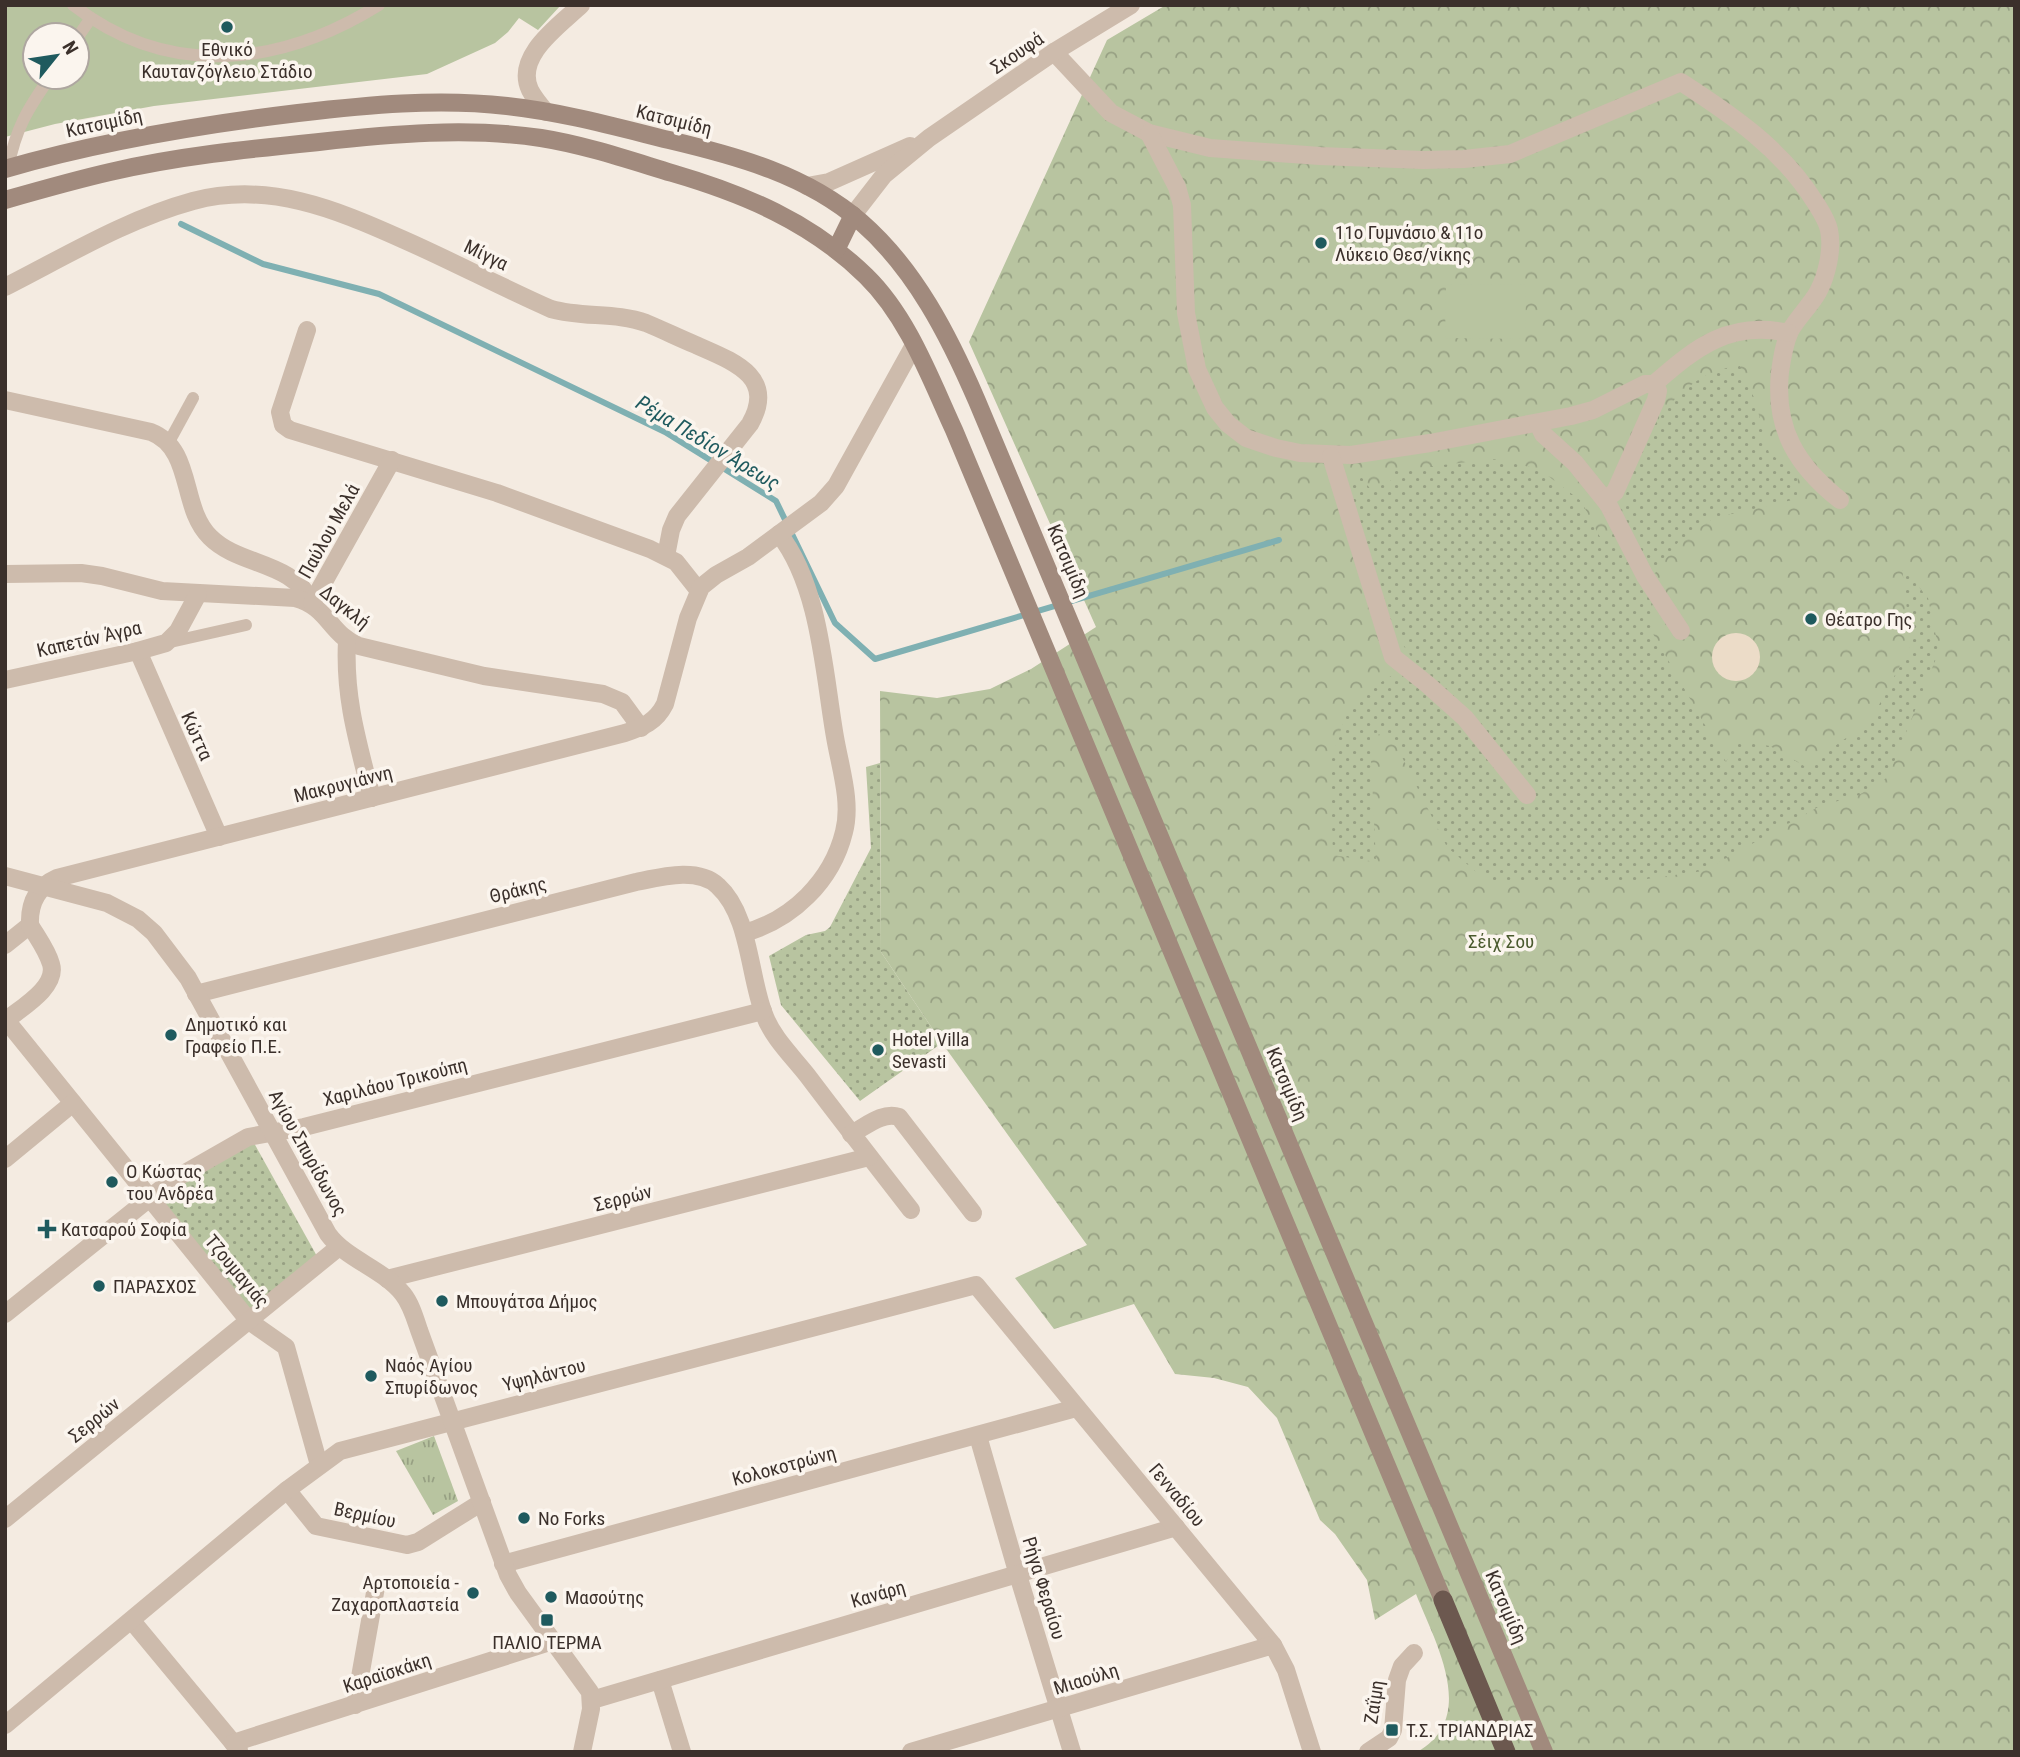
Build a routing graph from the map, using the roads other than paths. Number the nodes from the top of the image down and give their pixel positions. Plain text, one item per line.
1 (73, 5) edge
2 (379, 5) edge
3 (581, 5) edge
4 (1131, 5) edge
5 (90, 18) junction
6 (88, 21) edge
7 (1054, 52) junction
8 (40, 91) edge
9 (546, 112) junction
10 (1149, 133) junction
11 (929, 138) junction
12 (7, 168) edge
13 (807, 186) junction
14 (5, 200) edge
15 (853, 215) junction
16 (836, 250) junction
17 (5, 287) edge
18 (307, 330) dead end
19 (1789, 333) junction
20 (914, 345) junction
21 (1654, 384) junction
22 (193, 398) dead end
23 (5, 400) edge
24 (1538, 424) junction
25 (169, 442) junction
26 (1331, 456) junction
27 (392, 460) junction
28 (1840, 500) dead end
29 (1608, 504) junction
30 (786, 528) junction
31 (666, 556) junction
32 (5, 574) edge
33 (699, 591) junction
34 (198, 594) junction
35 (312, 603) junction
36 (246, 625) dead end
37 (1681, 631) dead end
38 (347, 641) junction
39 (166, 643) junction
40 (138, 651) junction
41 (5, 680) edge
42 (647, 724) junction
43 (1527, 795) dead end
44 (372, 798) junction
45 (219, 837) junction
46 (5, 876) edge
47 (43, 886) junction
48 (30, 925) junction
49 (744, 933) junction
50 (5, 946) edge
51 (196, 994) junction
52 (763, 1011) junction
53 (6, 1020) edge
54 (73, 1103) junction
55 (272, 1132) junction
56 (851, 1134) junction
57 (869, 1157) junction
58 (5, 1159) edge
59 (149, 1197) junction
60 (911, 1210) dead end
61 (973, 1213) dead end
62 (339, 1247) junction
63 (387, 1279) junction
64 (975, 1285) joint
65 (5, 1314) edge
66 (248, 1321) junction
67 (1076, 1408) junction
68 (452, 1420) junction
69 (978, 1436) junction
70 (319, 1465) junction
71 (287, 1490) junction
72 (481, 1502) junction
73 (5, 1519) edge
74 (1175, 1527) junction
75 (503, 1564) junction
76 (1017, 1575) junction
77 (376, 1587) dead end
78 (1443, 1600) joint
79 (132, 1621) junction
80 (553, 1642) junction
81 (1273, 1645) junction
82 (1415, 1653) dead end
83 (660, 1680) junction
84 (592, 1700) junction
85 (355, 1705) junction
86 (1059, 1709) junction
87 (5, 1726) edge
88 (237, 1747) edge
89 (582, 1752) edge
90 (682, 1752) edge
91 (911, 1752) edge
92 (1072, 1752) edge
93 (1312, 1752) edge
94 (1368, 1752) edge
95 (1506, 1752) edge
96 (1544, 1752) edge

1 - 5 lane
2 - 5 lane
3 - 9 street
4 - 7 street, Σκουφά
5 - 6 lane
7 - 10 street
7 - 11 street, Σκουφά
8 - 12 lane
9 - 12 main road, Κατσιμίδη
9 - 13 main road, Κατσιμίδη
10 - 19 street
10 - 26 street
11 - 13 street, Σκουφά
11 - 15 street, Σκουφά
13 - 15 main road, Κατσιμίδη
14 - 16 main road
15 - 16 main road
15 - 96 main road, Κατσιμίδη
16 - 20 main road
17 - 31 street, Μίγγα
18 - 27 street
19 - 21 street
19 - 28 street
20 - 30 street
20 - 78 main road
21 - 24 street
21 - 29 street
22 - 25 lane
23 - 25 street
24 - 26 street
24 - 29 street
25 - 35 street, Παύλου Μελά
26 - 43 street
27 - 31 street
27 - 35 street, Παύλου Μελά
29 - 37 street
30 - 33 street
30 - 49 street
31 - 33 street
32 - 34 street, Δαγκλή
33 - 42 street
34 - 35 street, Δαγκλή
34 - 39 street, Καπετάν Άγρα
35 - 38 street, Δαγκλή
36 - 39 lane
38 - 42 street, Δαγκλή
38 - 44 street
39 - 40 street, Καπετάν Άγρα
40 - 41 street, Καπετάν Άγρα
40 - 45 street, Κώττα
42 - 44 street, Μακρυγιάννη
44 - 45 street, Μακρυγιάννη
45 - 47 street, Μακρυγιάννη
46 - 47 street, Αγίου Σπυρίδωνος
47 - 48 street
47 - 51 street, Αγίου Σπυρίδωνος
48 - 50 street
48 - 53 street
49 - 51 street, Θράκης
49 - 52 street, Θράκης
51 - 55 street, Αγίου Σπυρίδωνος
52 - 55 street, Χαριλάου Τρικούπη
52 - 56 street, Θράκης
53 - 54 street, Τζουμαγιάς
54 - 58 street
54 - 59 street, Τζουμαγιάς
55 - 59 street, Χαριλάου Τρικούπη
55 - 62 street, Αγίου Σπυρίδωνος
56 - 57 street, Θράκης
56 - 61 street
57 - 60 street, Θράκης
57 - 63 street, Σερρών
59 - 65 street, Χαριλάου Τρικούπη
59 - 66 street, Τζουμαγιάς
62 - 63 street, Αγίου Σπυρίδωνος
62 - 66 street, Σερρών
63 - 68 street, Αγίου Σπυρίδωνος
64 - 67 street, Γενναδίου
64 - 68 street, Υψηλάντου
66 - 70 street, Τζουμαγιάς
66 - 73 street, Σερρών
67 - 69 street, Κολοκοτρώνη
67 - 74 street, Γενναδίου
68 - 70 street, Υψηλάντου
68 - 72 street, Αγίου Σπυρίδωνος
69 - 75 street, Κολοκοτρώνη
69 - 76 street, Ρήγα Φεραίου
70 - 71 street, Υψηλάντου
71 - 72 street, Βερμίου
71 - 79 street, Υψηλάντου
72 - 75 street, Αγίου Σπυρίδωνος
74 - 76 street, Κανάρη
74 - 81 street, Γενναδίου
75 - 80 street, Αγίου Σπυρίδωνος
76 - 83 street, Κανάρη
76 - 86 street, Ρήγα Φεραίου
77 - 85 street
78 - 95 highway
79 - 87 street, Υψηλάντου
79 - 88 street
80 - 84 street, Αγίου Σπυρίδωνος
80 - 85 street, Καραϊσκάκη
81 - 86 street, Μιαούλη
81 - 93 street, Γενναδίου
82 - 94 street, Ζαΐμη
83 - 84 street, Κανάρη
83 - 90 street
84 - 89 street
85 - 88 street, Καραϊσκάκη
86 - 91 street, Μιαούλη
86 - 92 street, Ρήγα Φεραίου

